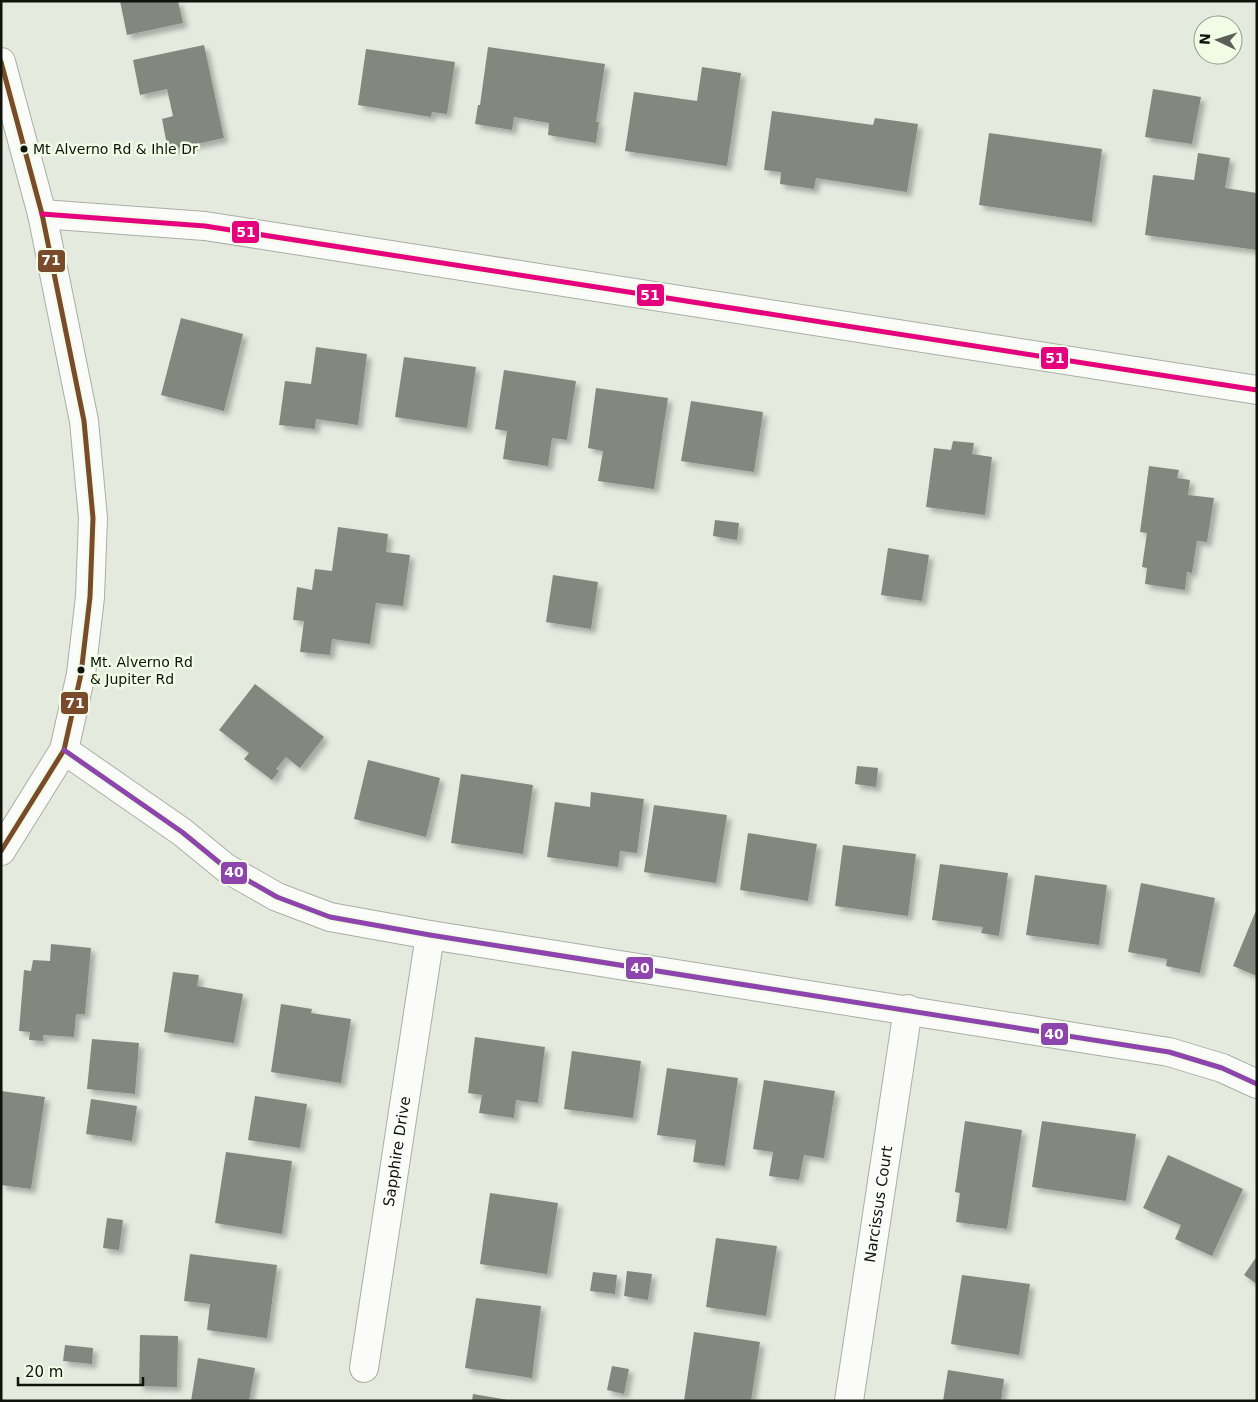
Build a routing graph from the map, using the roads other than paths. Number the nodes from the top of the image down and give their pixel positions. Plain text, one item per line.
1 (1, 62) edge
2 (42, 214) junction
3 (1257, 390) edge
4 (64, 750) junction
5 (1, 851) edge
6 (430, 936) junction
7 (908, 1009) junction
8 (1257, 1084) edge
9 (364, 1368) dead end
10 (849, 1401) edge

1 - 2 street
2 - 3 street
2 - 4 street
4 - 5 street
4 - 6 street
6 - 7 street
6 - 9 street, Sapphire Drive
7 - 8 street
7 - 10 street, Narcissus Court

